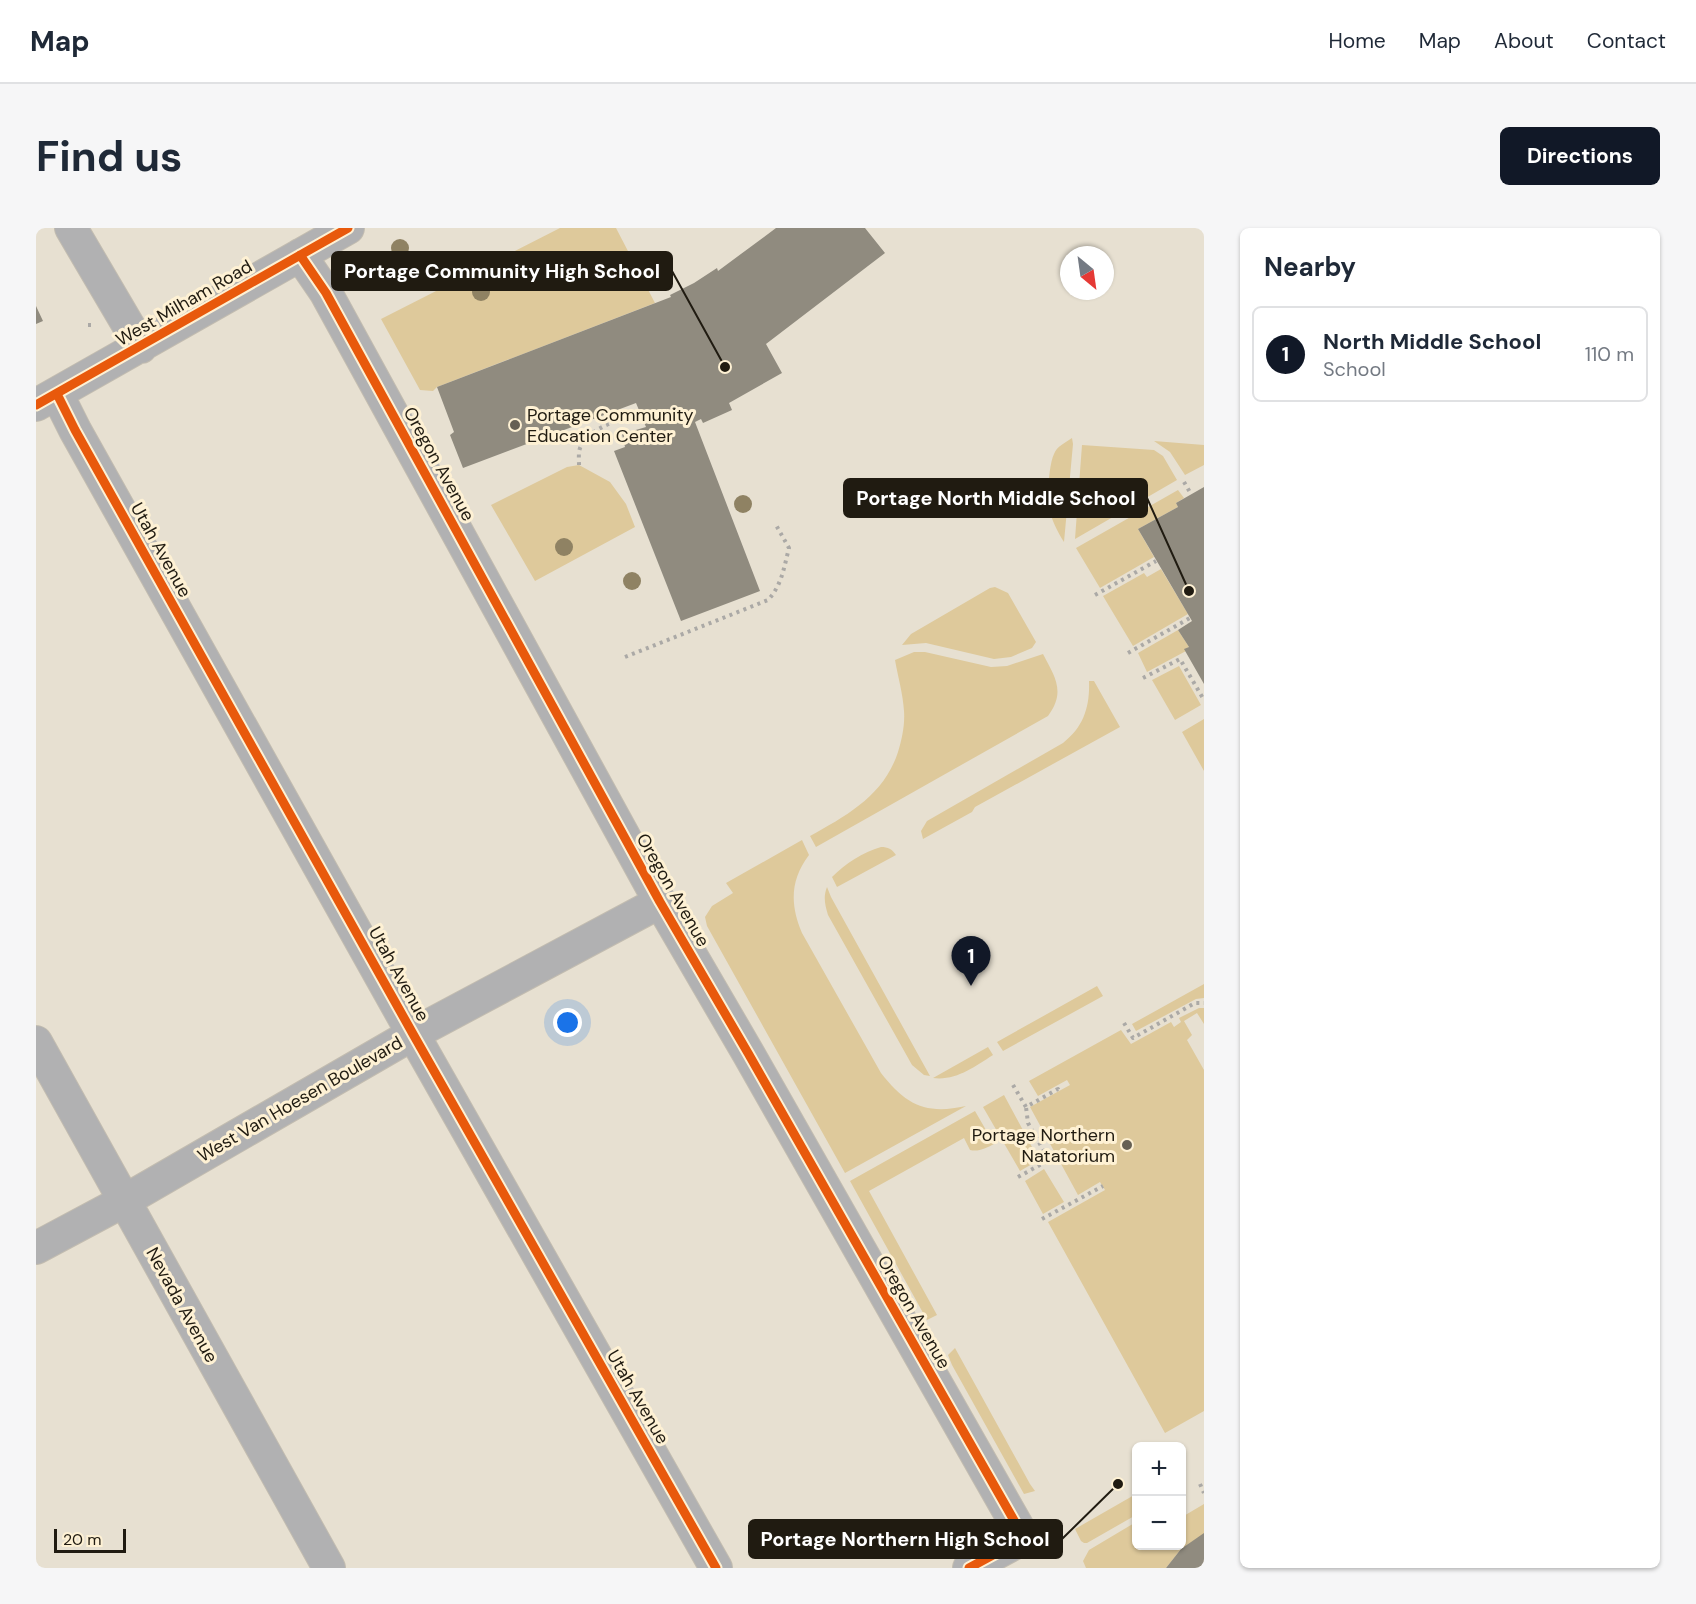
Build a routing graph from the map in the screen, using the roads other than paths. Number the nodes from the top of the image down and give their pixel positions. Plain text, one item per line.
1 (71, 228) edge
2 (348, 228) edge
3 (300, 255) junction
4 (141, 347) junction
5 (46, 399) edge
6 (660, 902) junction
7 (413, 1034) junction
8 (36, 1042) edge
9 (124, 1201) junction
10 (36, 1248) edge
11 (329, 1568) edge
12 (716, 1568) edge
13 (969, 1568) edge

1 - 4 street
2 - 3 street, West Milham Road
3 - 4 street, West Milham Road
3 - 6 street, Oregon Avenue
4 - 5 street, West Milham Road
5 - 7 street, Utah Avenue
6 - 7 street, West Van Hoesen Boulevard
6 - 13 street, Oregon Avenue
7 - 9 street, West Van Hoesen Boulevard
7 - 12 street, Utah Avenue
8 - 9 street, Nevada Avenue
9 - 10 street, West Van Hoesen Boulevard
9 - 11 street, Nevada Avenue

